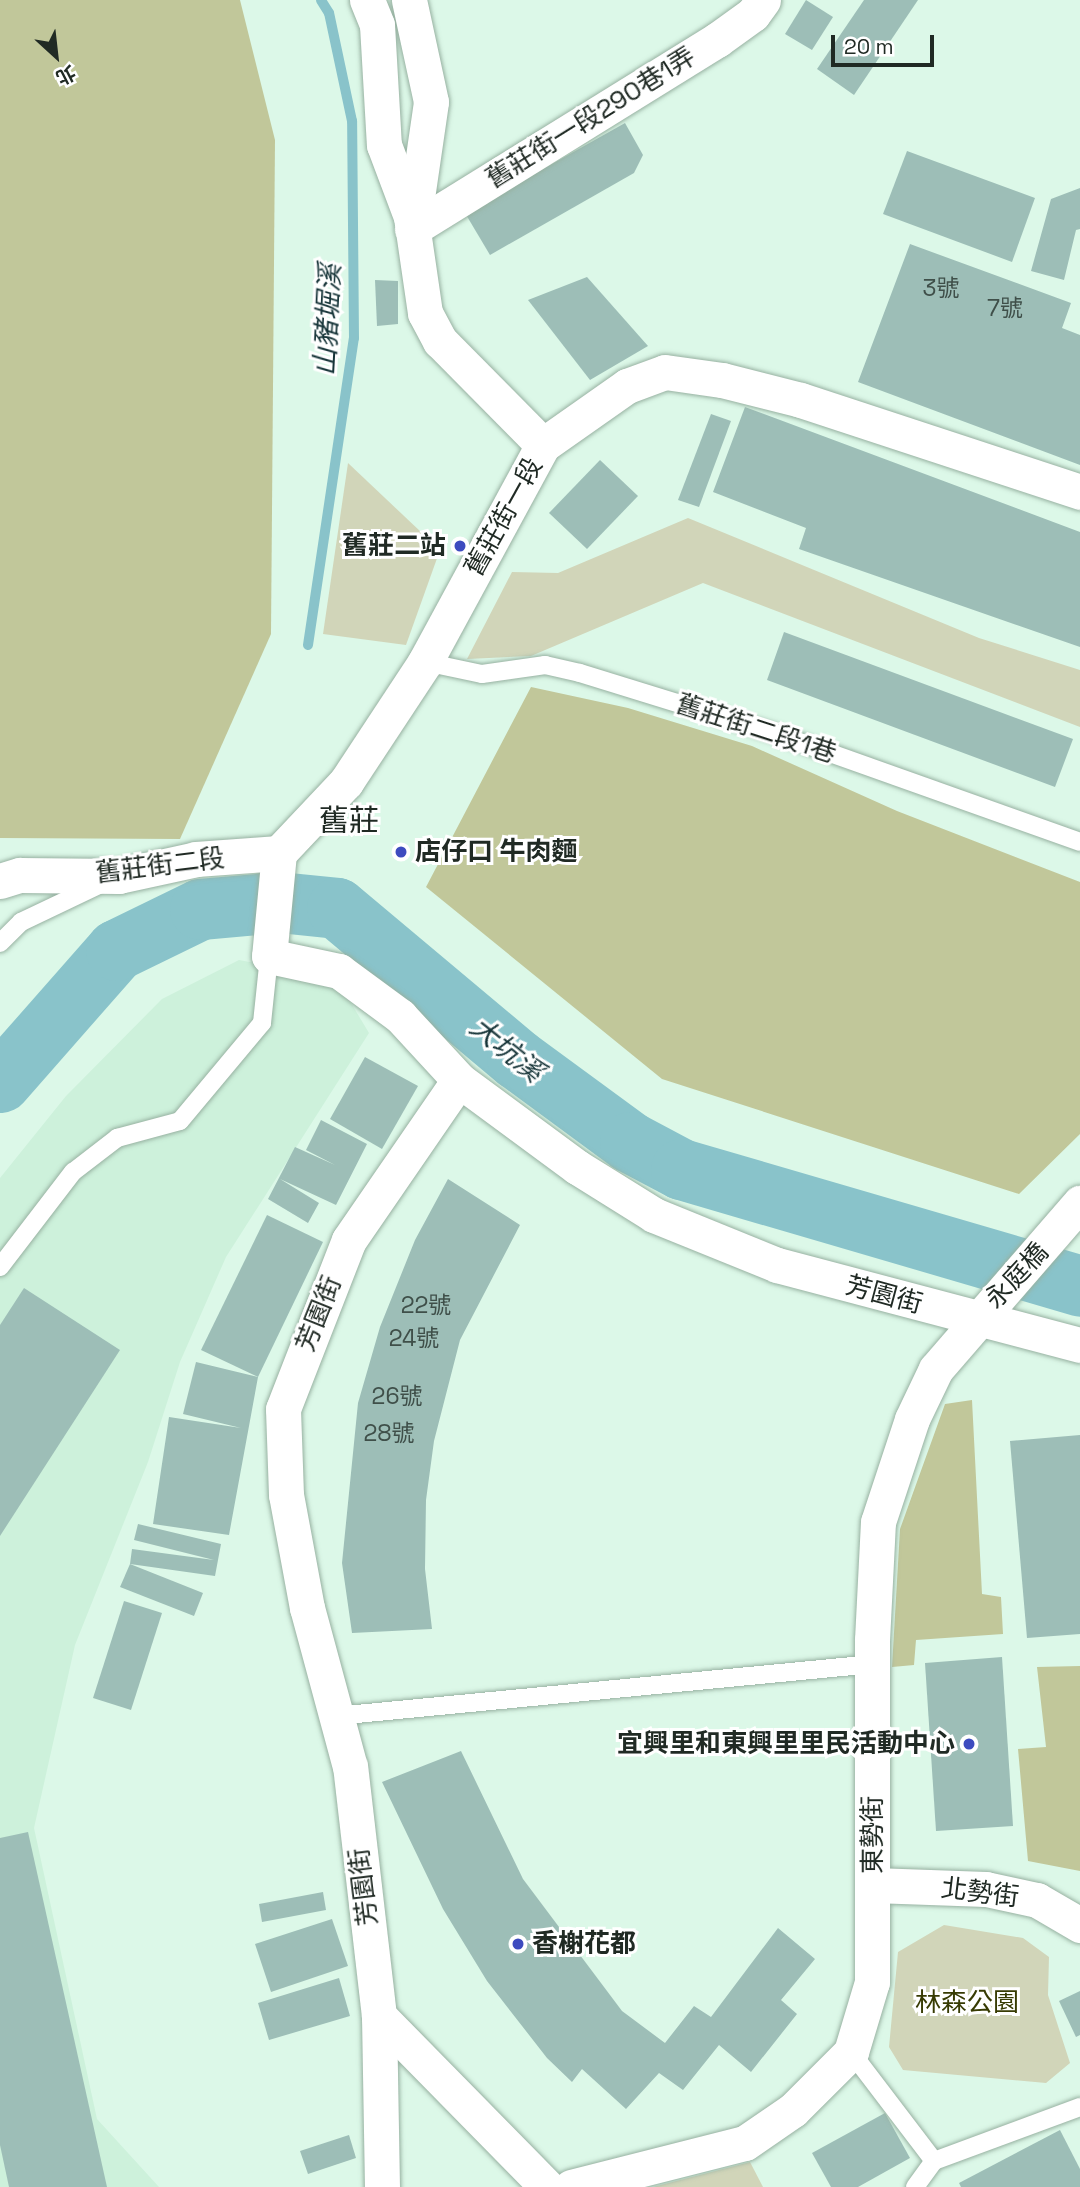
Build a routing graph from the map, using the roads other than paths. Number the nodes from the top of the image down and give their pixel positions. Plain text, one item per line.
1 (367, 0) edge
2 (763, 0) edge
3 (420, 5) edge
4 (412, 229) junction
5 (543, 445) junction
6 (1080, 492) edge
7 (425, 662) junction
8 (1080, 842) edge
9 (278, 864) junction
10 (119, 876) junction
11 (0, 881) edge
12 (0, 943) edge
13 (270, 950) junction
14 (459, 1080) junction
15 (1080, 1203) edge
16 (1069, 1234) edge
17 (0, 1267) edge
18 (976, 1321) junction
19 (1080, 1345) edge
20 (873, 1664) junction
21 (336, 1716) junction
22 (873, 1885) junction
23 (1080, 1925) edge
24 (379, 2016) junction
25 (851, 2052) junction
26 (1080, 2107) edge
27 (927, 2177) edge
28 (382, 2187) edge
29 (547, 2187) edge
30 (571, 2187) edge

1 - 4 street
2 - 4 street, 舊莊街一段290巷1弄
3 - 4 street
4 - 5 street
5 - 6 street, 舊莊街一段
5 - 7 street, 舊莊街一段
7 - 8 lane, 舊莊街二段1巷
7 - 9 street, 舊莊街一段
9 - 10 street, 舊莊街二段
9 - 13 street
10 - 11 street, 舊莊街二段
10 - 12 lane
13 - 14 street
13 - 17 lane
14 - 18 street, 芳園街
14 - 21 street, 芳園街
15 - 16 street
16 - 18 street, 永庭橋
18 - 19 street, 芳園街
18 - 20 street, 東勢街
20 - 21 lane
20 - 22 street, 東勢街
21 - 24 street, 芳園街
22 - 23 street, 北勢街
22 - 25 street, 東勢街
24 - 28 street, 芳園街
24 - 29 street
25 - 27 lane
25 - 30 street, 東勢街
26 - 27 lane

